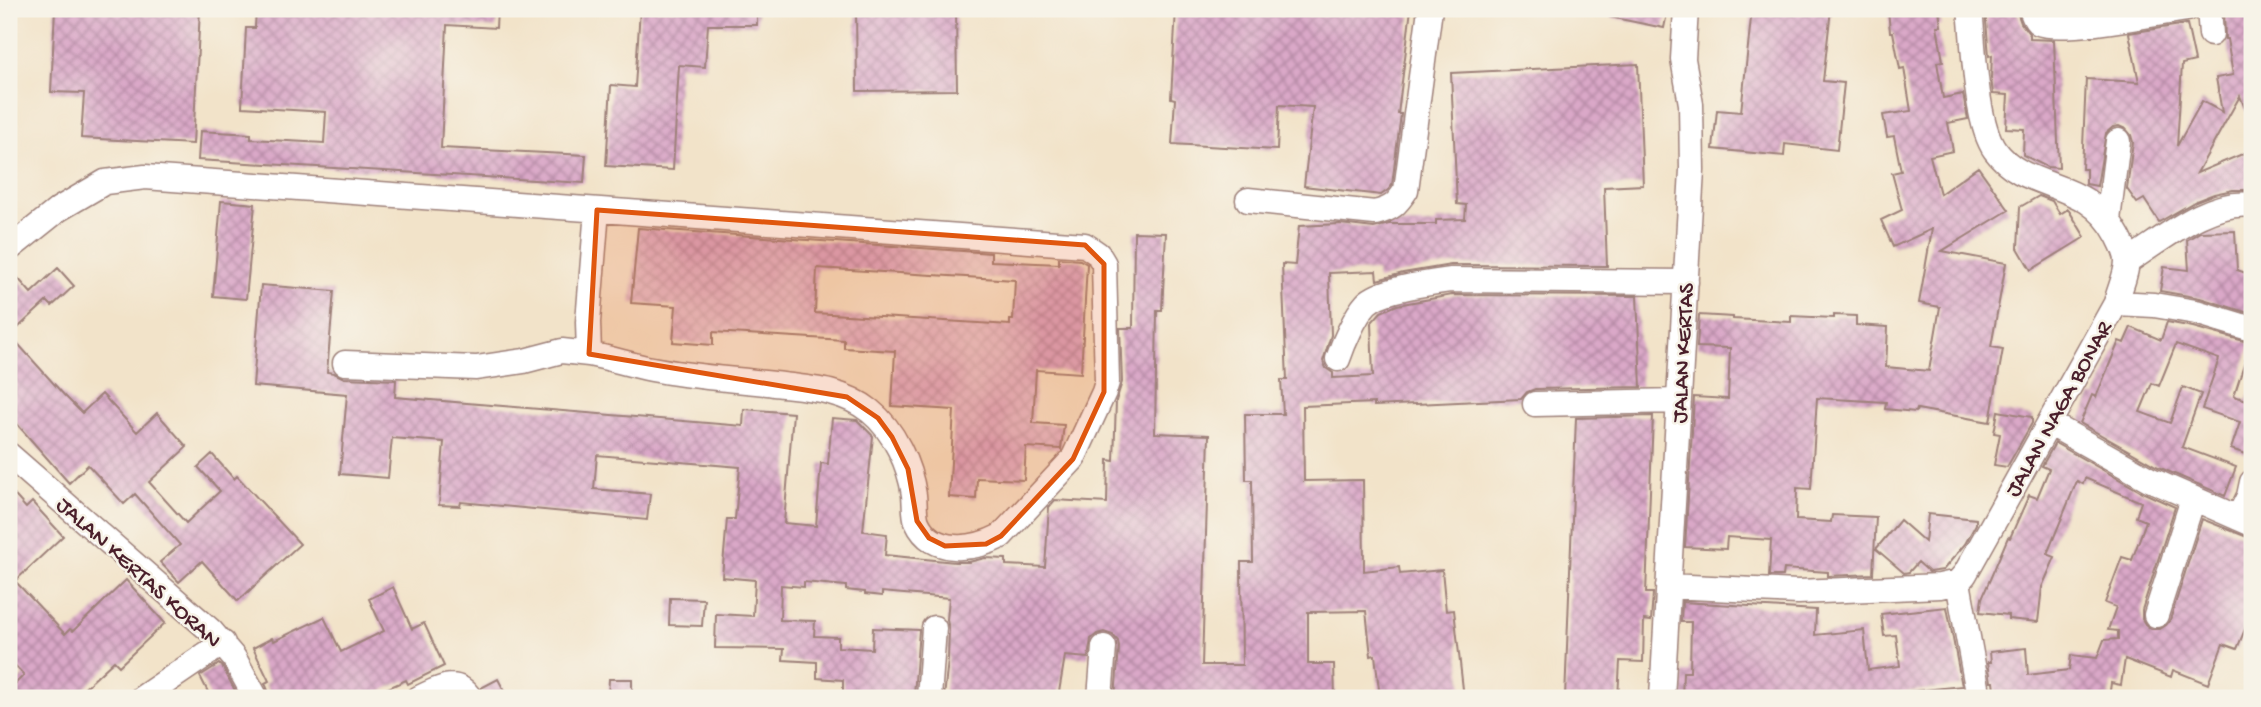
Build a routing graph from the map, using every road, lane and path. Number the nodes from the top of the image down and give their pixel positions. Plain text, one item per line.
1 (1430, 9) edge
2 (1686, 9) edge
3 (1970, 9) edge
4 (2031, 9) edge
5 (2187, 9) edge
6 (2209, 9) edge
7 (2211, 34) dead end
8 (2118, 141) dead end
9 (1248, 200) dead end
10 (2252, 205) edge
11 (597, 210) junction
12 (2108, 220) junction
13 (9, 249) edge
14 (2127, 262) junction
15 (1686, 282) junction
16 (2116, 303) junction
17 (2252, 329) edge
18 (589, 354) junction
19 (1338, 359) dead end
20 (345, 363) dead end
21 (1679, 401) junction
22 (1535, 404) dead end
23 (2049, 423) junction
24 (9, 455) edge
25 (2252, 482) edge
26 (2193, 499) junction
27 (2245, 521) edge
28 (1958, 582) junction
29 (1668, 586) junction
30 (2156, 615) dead end
31 (934, 628) dead end
32 (223, 643) junction
33 (1104, 647) dead end
34 (142, 698) edge
35 (256, 698) edge
36 (419, 698) edge
37 (470, 698) edge
38 (929, 698) edge
39 (1100, 698) edge
40 (1661, 698) edge
41 (1979, 698) edge

1 - 9 street
2 - 15 street, JALAN KERTAS
3 - 12 street
4 - 5 street
6 - 7 street
8 - 12 street
10 - 14 street
11 - 13 street
11 - 18 street
11 - 18 street
12 - 14 street
14 - 16 street, JALAN NAGA BONAR
15 - 19 street
15 - 21 street, JALAN KERTAS
16 - 17 street
16 - 23 street, JALAN NAGA BONAR
18 - 20 street
21 - 22 street
21 - 29 street, JALAN KERTAS
23 - 26 street
23 - 28 street, JALAN NAGA BONAR
24 - 32 street, JALAN KERTAS KORAN
25 - 27 street
26 - 27 street
26 - 30 street
28 - 29 street
28 - 41 street
29 - 40 street, JALAN KERTAS
31 - 38 street
32 - 34 street
32 - 35 street, JALAN KERTAS KORAN
33 - 39 street
36 - 37 street

